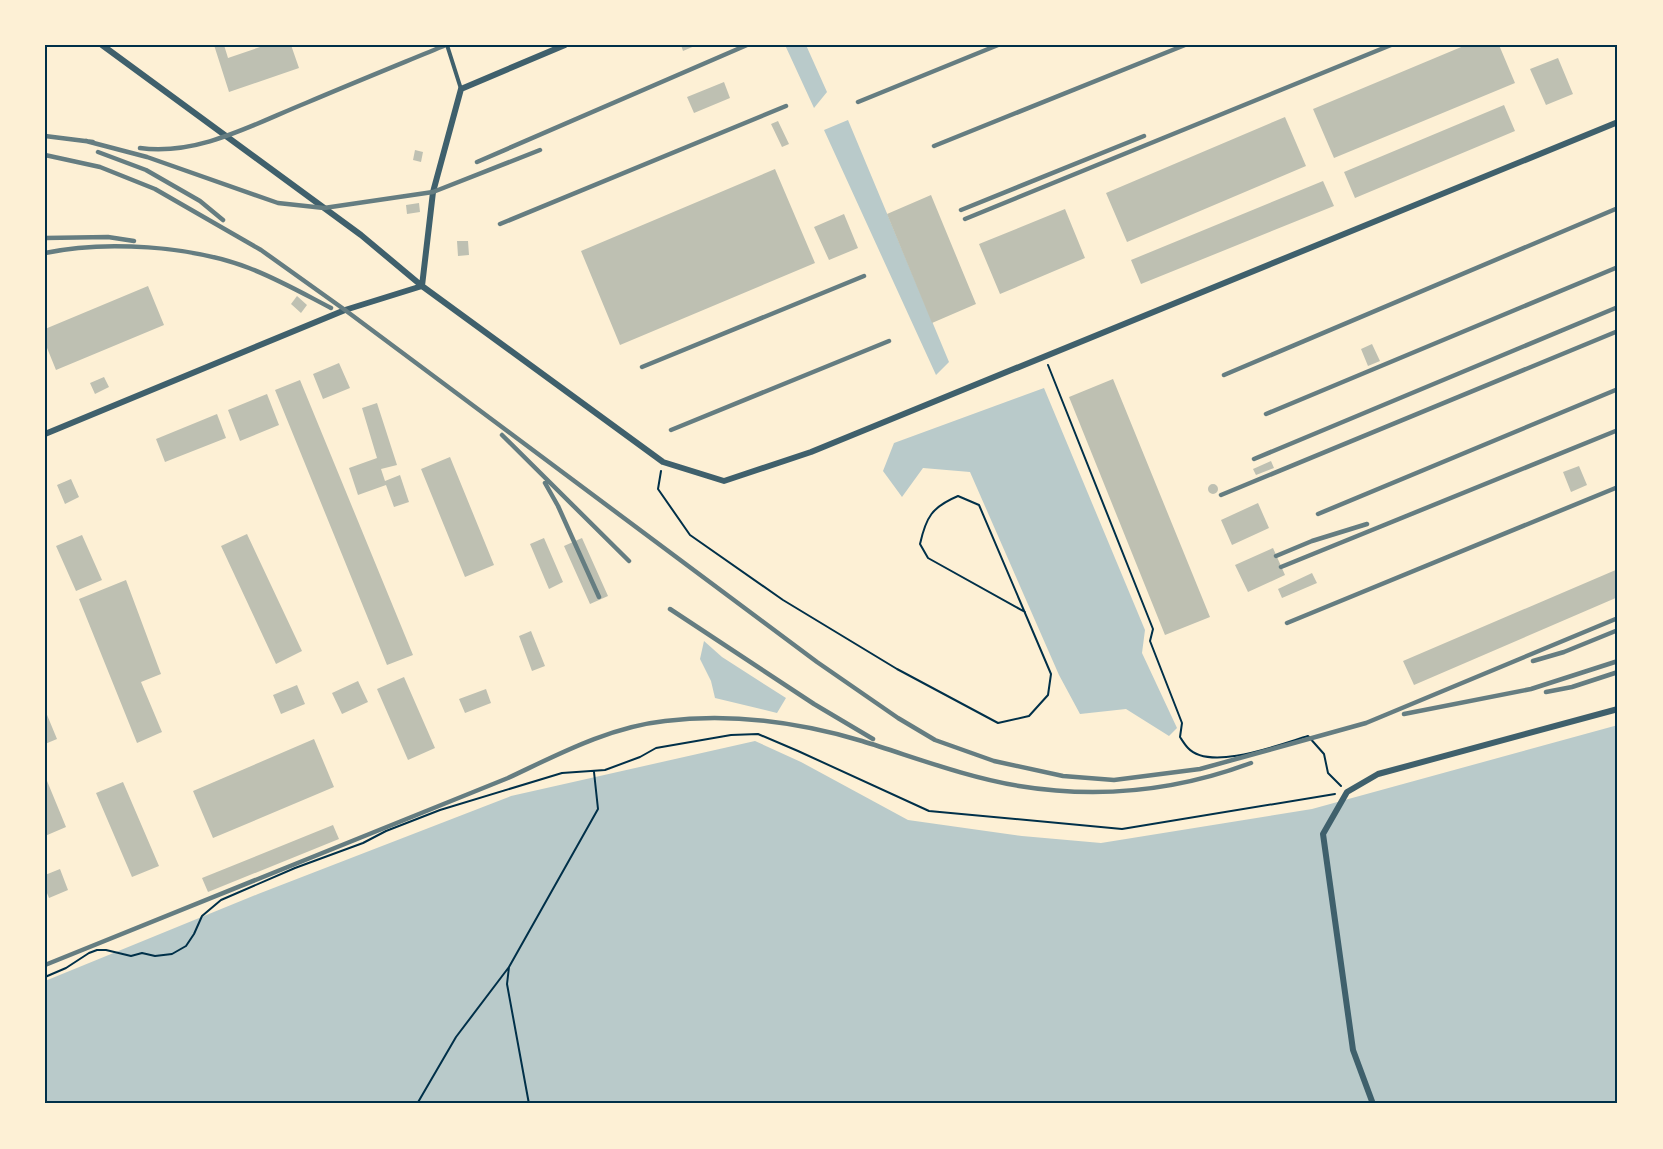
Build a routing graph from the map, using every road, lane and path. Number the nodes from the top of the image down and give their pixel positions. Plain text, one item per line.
1 (102, 45) edge
2 (447, 45) edge
3 (565, 45) edge
4 (461, 89) junction
5 (1618, 122) edge
6 (422, 286) junction
7 (1044, 357) junction
8 (45, 434) edge
9 (663, 462) junction
10 (1024, 612) junction
11 (1618, 709) edge
12 (594, 772) junction
13 (1347, 792) junction
14 (509, 967) junction
15 (45, 976) edge
16 (417, 1104) edge
17 (529, 1104) edge
18 (1373, 1104) edge

1 - 6 street
2 - 4 lane
3 - 4 street
4 - 6 street
5 - 7 street
6 - 8 street
6 - 9 street
7 - 9 street
7 - 13 path
9 - 10 path
10 - 10 path
11 - 13 street
12 - 13 path
12 - 14 path
12 - 15 path
13 - 18 street
14 - 16 path
14 - 17 path

